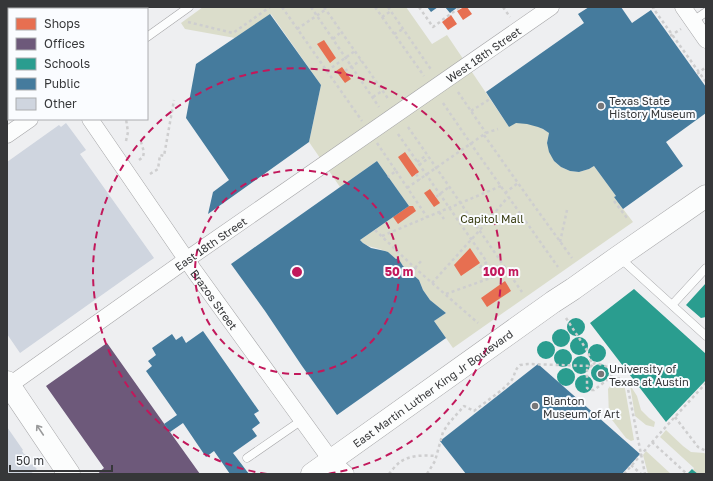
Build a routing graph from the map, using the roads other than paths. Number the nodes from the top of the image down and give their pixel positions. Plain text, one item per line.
1 (189, 7) edge
2 (551, 7) edge
3 (683, 7) edge
4 (706, 12) edge
5 (693, 21) junction
6 (148, 36) edge
7 (706, 40) edge
8 (415, 102) joint
9 (29, 120) edge
10 (91, 120) edge
11 (7, 135) edge
12 (706, 196) edge
13 (618, 257) junction
14 (186, 260) junction
15 (706, 268) edge
16 (672, 305) junction
17 (706, 336) edge
18 (8, 385) edge
19 (302, 420) junction
20 (247, 458) dead end
21 (339, 467) edge
22 (67, 473) edge
23 (312, 474) edge

1 - 6 lane
2 - 8 street, West 18th Street
3 - 5 street
4 - 5 lane
5 - 7 street
8 - 14 street, East 18th Street
9 - 11 street
10 - 14 street, Brazos Street
12 - 13 main road, East Martin Luther King Jr Boulevard
13 - 16 lane
13 - 21 main road, East Martin Luther King Jr Boulevard
14 - 18 street, East 18th Street
14 - 19 street, Brazos Street
15 - 16 lane
16 - 17 lane
22 -> 18 main road
19 - 20 lane
19 - 21 street, Brazos Street
21 - 23 main road, East Martin Luther King Jr Boulevard

